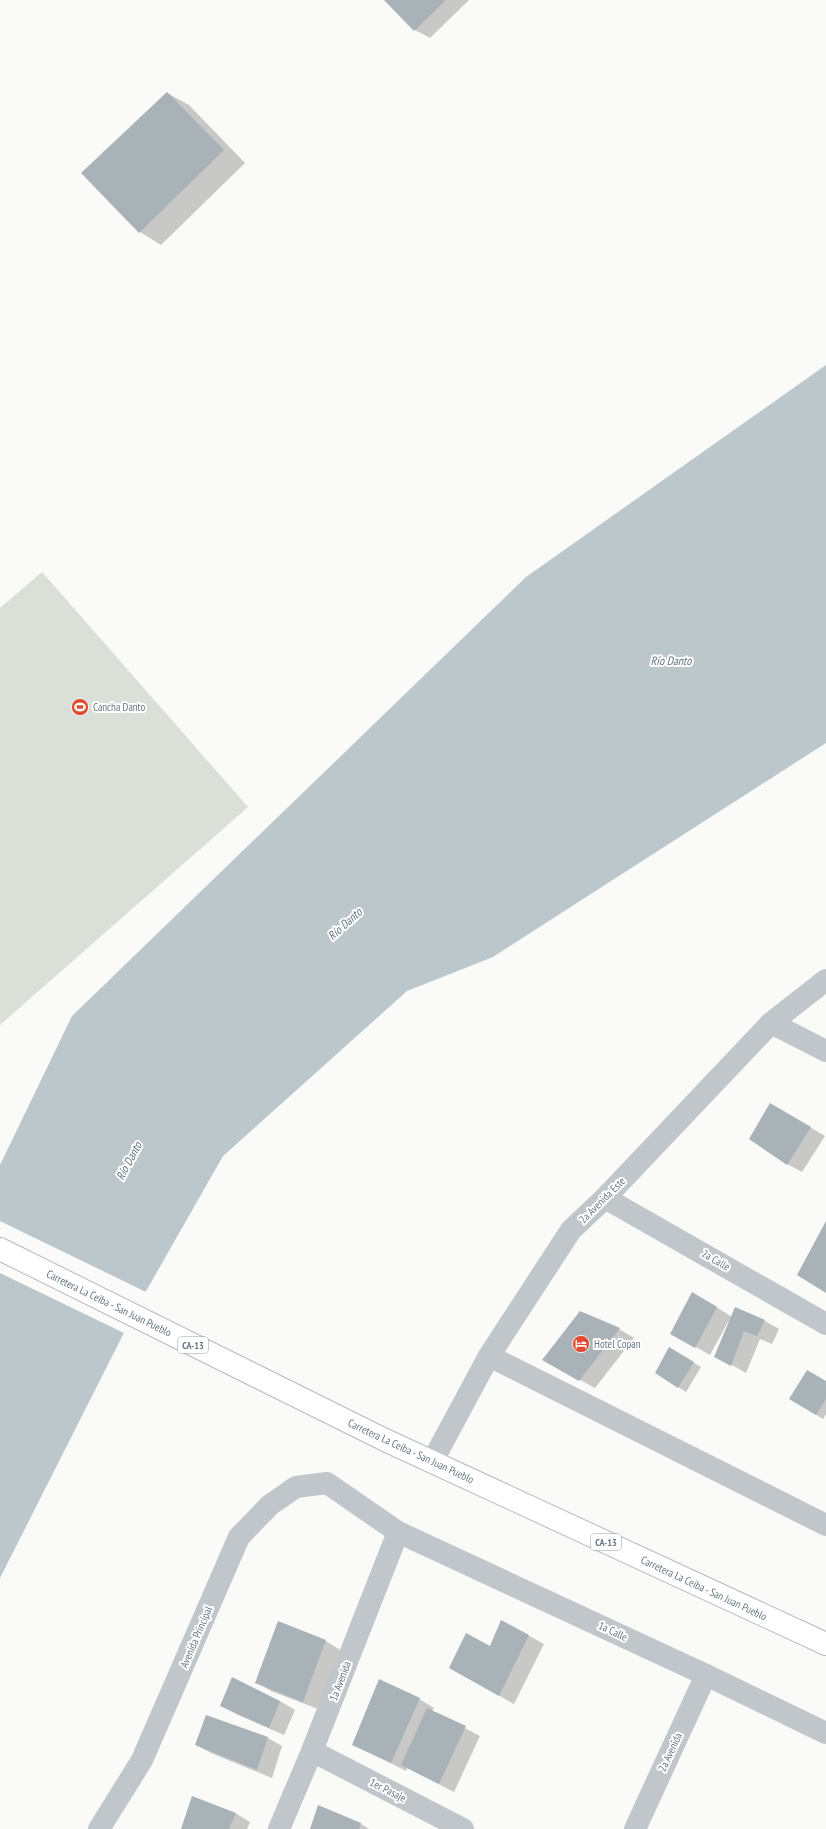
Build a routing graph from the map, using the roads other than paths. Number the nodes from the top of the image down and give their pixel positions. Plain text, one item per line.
1 (826, 980) edge
2 (771, 1023) junction
3 (826, 1051) edge
4 (605, 1198) junction
5 (0, 1249) edge
6 (826, 1324) edge
7 (489, 1356) junction
8 (432, 1462) junction
9 (327, 1483) joint
10 (826, 1525) edge
11 (398, 1532) junction
12 (826, 1644) edge
13 (706, 1675) junction
14 (826, 1733) edge
15 (312, 1751) junction
16 (99, 1829) edge
17 (279, 1829) edge
18 (463, 1829) edge
19 (635, 1829) edge

1 - 2 street, 2a Avenida Este
2 - 3 street
2 - 4 street, 2a Avenida Este
4 - 6 street, 2a Calle
4 - 7 street, 2a Avenida Este
5 - 8 main road, Carretera La Ceiba - San Juan Pueblo / CA-13
7 - 8 street, 2a Avenida Este
7 - 10 street
8 - 12 main road, Carretera La Ceiba - San Juan Pueblo / CA-13
9 - 11 street, 1a Calle
9 - 16 street, Avenida Principal
11 - 13 street, 1a Calle
11 - 15 street, 1a Avenida
13 - 14 street, 1a Calle
13 - 19 street, 2a Avenida
15 - 17 street, 1a Avenida
15 - 18 street, 1er Pasaje

